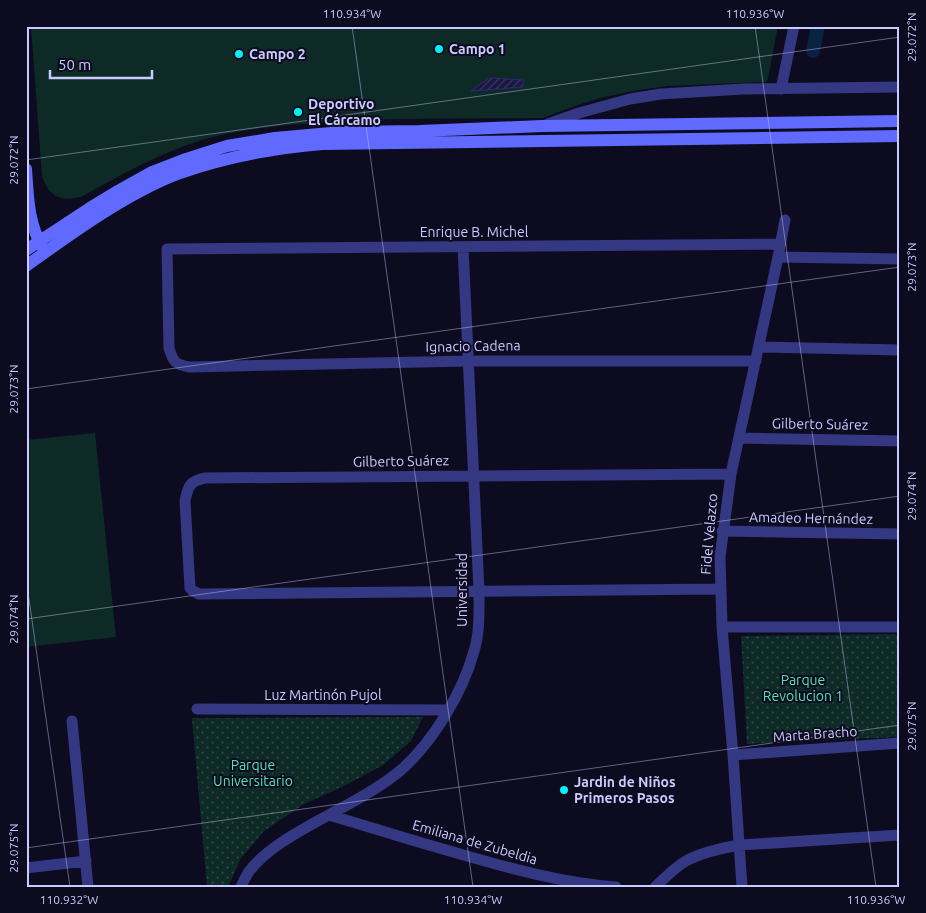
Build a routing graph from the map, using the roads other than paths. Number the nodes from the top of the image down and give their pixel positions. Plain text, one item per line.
1 (794, 26) edge
2 (900, 87) edge
3 (781, 89) junction
4 (900, 122) edge
5 (542, 126) junction
6 (900, 136) edge
7 (26, 169) edge
8 (785, 220) dead end
9 (781, 244) junction
10 (42, 247) junction
11 (463, 247) junction
12 (26, 250) edge
13 (778, 258) junction
14 (900, 259) edge
15 (26, 266) edge
16 (759, 347) junction
17 (900, 350) edge
18 (468, 361) junction
19 (756, 361) junction
20 (190, 367) joint
21 (739, 438) junction
22 (900, 441) edge
23 (731, 474) junction
24 (473, 475) junction
25 (722, 531) junction
26 (900, 534) edge
27 (720, 589) junction
28 (479, 591) junction
29 (722, 627) junction
30 (900, 627) edge
31 (197, 709) dead end
32 (448, 710) junction
33 (72, 721) dead end
34 (900, 743) edge
35 (733, 755) junction
36 (329, 815) junction
37 (900, 835) edge
38 (740, 844) junction
39 (86, 861) junction
40 (26, 868) edge
41 (88, 887) edge
42 (241, 887) edge
43 (616, 887) edge
44 (655, 887) edge
45 (742, 887) edge

1 - 3 street
2 - 3 street
3 - 5 street
4 - 5 main road
5 - 10 main road
6 - 10 main road
7 - 10 main road
8 - 9 street, Fidel Velazco
9 - 11 street, Enrique B. Michel
9 - 13 street, Fidel Velazco
10 - 12 main road
10 - 15 main road
11 - 18 street, Universidad
11 - 20 street, Enrique B. Michel
13 - 14 street
13 - 16 street, Fidel Velazco
16 - 17 street
16 - 19 street, Fidel Velazco
18 - 19 street, Ignacio Cadena
18 - 20 street, Ignacio Cadena
18 - 24 street, Universidad
19 - 21 street, Fidel Velazco
21 - 22 street, Gilberto Suárez
21 - 23 street, Fidel Velazco
23 - 24 street, Gilberto Suárez
23 - 25 street, Fidel Velazco
24 - 28 street, Universidad
24 - 28 street, Gilberto Suárez
25 - 26 street, Amadeo Hernández
25 - 27 street, Fidel Velazco
27 - 28 street
27 - 29 street, Fidel Velazco
28 - 32 street, Universidad
29 - 30 street
29 - 35 street, Fidel Velazco
31 - 32 street, Luz Martinón Pujol
32 - 36 street, Universidad
33 - 39 street
34 - 35 street, Marta Bracho
35 - 38 street, Fidel Velazco
36 - 42 street, Universidad
36 - 43 street, Emiliana de Zubeldia
37 - 38 street
38 - 44 street
38 - 45 street, Fidel Velazco
39 - 40 street
39 - 41 street

